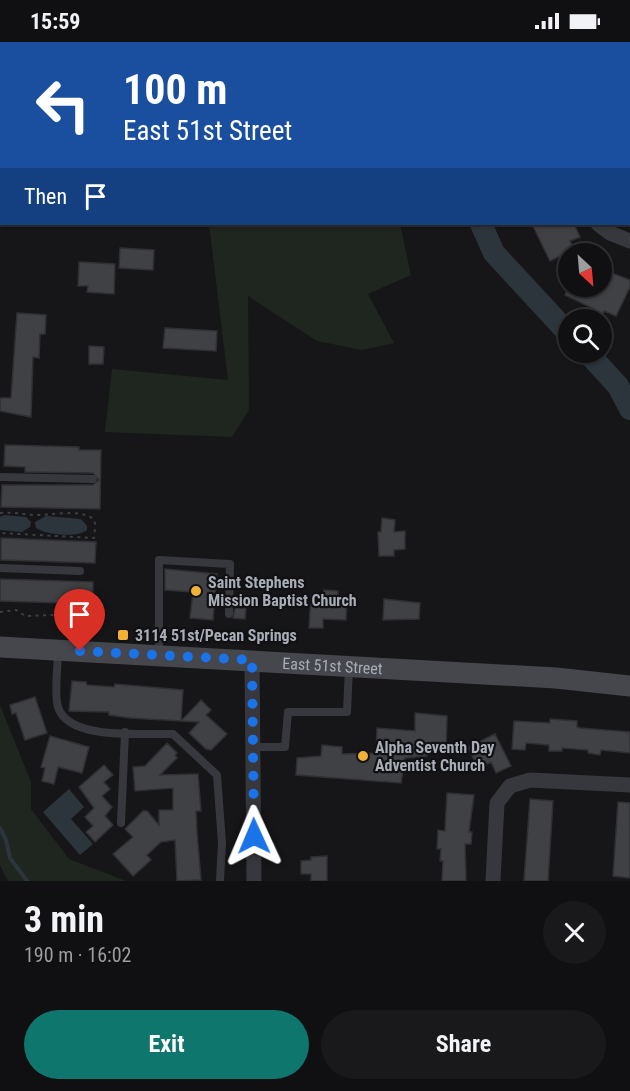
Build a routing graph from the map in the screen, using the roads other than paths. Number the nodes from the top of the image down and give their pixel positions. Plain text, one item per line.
1 (599, 225) edge
2 (630, 241) edge
3 (0, 477) edge
4 (93, 479) dead end
5 (0, 568) edge
6 (80, 572) dead end
7 (229, 614) dead end
8 (0, 647) edge
9 (58, 650) junction
10 (159, 655) junction
11 (252, 660) junction
12 (349, 666) junction
13 (630, 686) edge
14 (125, 732) junction
15 (252, 747) junction
16 (630, 785) edge
17 (121, 823) dead end
18 (220, 881) edge
19 (254, 881) edge
20 (493, 881) edge

1 - 2 street
3 - 4 lane
5 - 6 lane
7 - 10 lane
8 - 9 main road, East 51st Street
9 - 10 main road, East 51st Street
9 - 14 lane
10 - 11 main road, East 51st Street
11 - 12 main road, East 51st Street
11 - 15 street
12 - 13 main road, East 51st Street
12 - 15 lane
14 - 17 lane
14 - 18 lane
15 - 19 street
16 - 20 street

